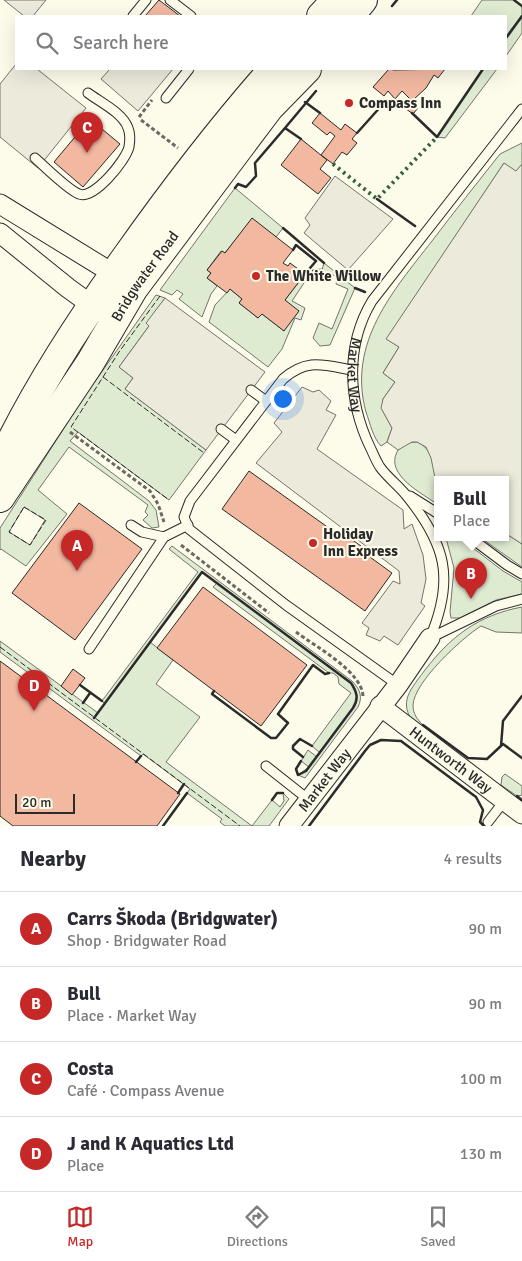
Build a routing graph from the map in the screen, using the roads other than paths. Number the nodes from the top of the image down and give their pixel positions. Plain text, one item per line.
1 (146, 0) edge
2 (170, 0) edge
3 (336, 0) edge
4 (363, 0) edge
5 (134, 15) edge
6 (190, 15) edge
7 (321, 15) edge
8 (351, 15) edge
9 (188, 70) edge
10 (272, 70) edge
11 (306, 70) edge
12 (88, 93) dead end
13 (166, 98) dead end
14 (522, 109) edge
15 (34, 158) dead end
16 (0, 204) edge
17 (0, 233) edge
18 (124, 281) junction
19 (103, 313) junction
20 (352, 370) junction
21 (251, 390) dead end
22 (266, 400) junction
23 (221, 430) dead end
24 (236, 440) junction
25 (0, 464) edge
26 (405, 493) junction
27 (0, 498) edge
28 (434, 511) edge
29 (131, 525) dead end
30 (188, 525) junction
31 (164, 537) junction
32 (434, 538) edge
33 (435, 541) edge
34 (475, 541) edge
35 (522, 574) edge
36 (522, 599) edge
37 (430, 638) junction
38 (89, 649) dead end
39 (398, 685) junction
40 (380, 706) junction
41 (266, 766) dead end
42 (308, 800) junction
43 (505, 800) junction
44 (522, 814) edge
45 (488, 822) dead end
46 (289, 826) edge

1 - 5 lane
2 - 6 lane
3 - 7 main road
4 - 8 main road
9 - 13 lane
10 - 18 main road, Bridgwater Road
11 - 18 main road, Bridgwater Road
12 - 15 lane
14 - 20 lane, Market Way
16 - 18 street
17 - 19 street
18 - 19 main road, Bridgwater Road
19 - 25 main road, Bridgwater Road
19 - 27 main road, Bridgwater Road
20 - 22 lane
20 - 26 lane, Market Way
21 - 22 lane
22 - 24 lane
23 - 24 lane
24 - 30 lane
26 - 28 lane
26 - 32 lane, Market Way
29 - 31 lane
30 - 31 lane
30 - 39 lane
31 - 38 lane
33 - 37 lane, Market Way
34 - 35 lane
36 - 37 lane, Market Way
37 - 39 street, Market Way
39 - 40 street, Market Way
40 - 42 street, Market Way
40 - 43 street, Huntworth Way
41 - 42 lane
42 - 46 street, Market Way
43 - 44 street, Huntworth Way
43 - 45 lane

